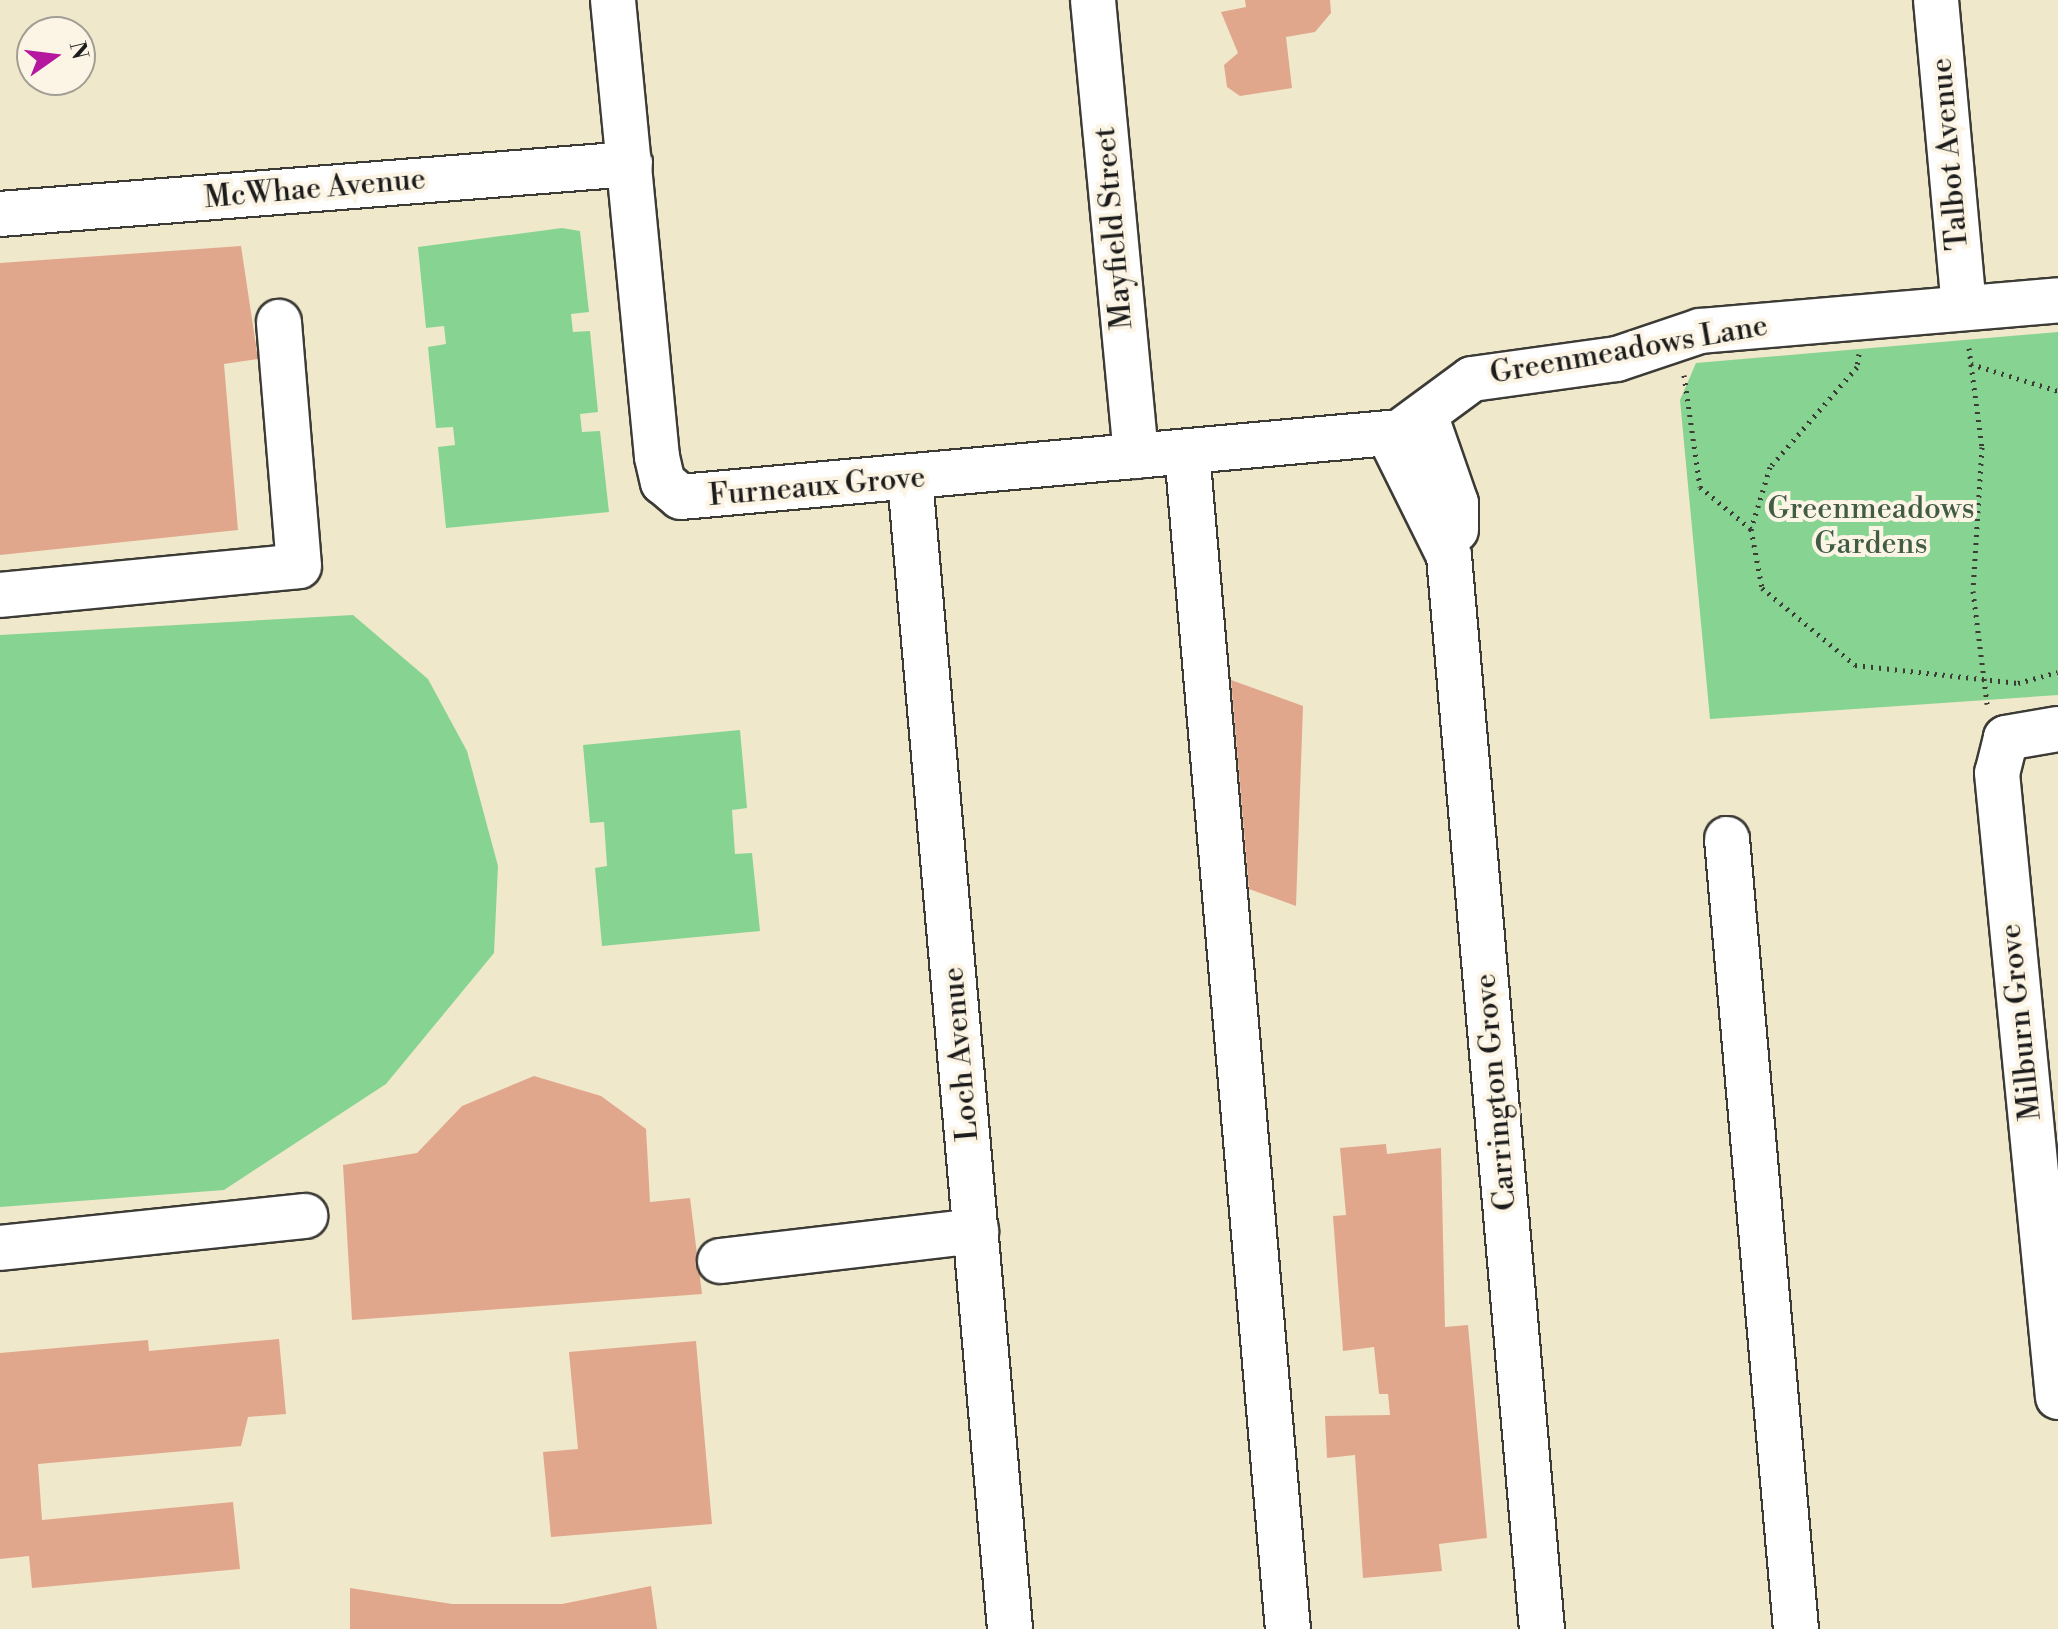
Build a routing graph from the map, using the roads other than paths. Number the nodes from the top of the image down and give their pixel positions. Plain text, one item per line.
1 (613, 0) edge
2 (1093, 0) edge
3 (1936, 0) edge
4 (630, 164) junction
5 (0, 214) edge
6 (2058, 300) edge
7 (1964, 307) junction
8 (279, 322) dead end
9 (1408, 426) junction
10 (1187, 452) junction
11 (1136, 456) junction
12 (910, 479) junction
13 (0, 595) edge
14 (2058, 729) edge
15 (1727, 839) dead end
16 (305, 1216) dead end
17 (976, 1231) junction
18 (0, 1248) edge
19 (720, 1261) dead end
20 (2058, 1397) edge
21 (1010, 1629) edge
22 (1288, 1629) edge
23 (1542, 1629) edge
24 (1796, 1629) edge

1 - 4 street, Furneaux Grove
2 - 11 street, Mayfield Street
3 - 7 street, Talbot Avenue
4 - 5 street, McWhae Avenue
4 - 12 street, Furneaux Grove
6 - 7 street, Greenmeadows Lane
7 - 9 street, Greenmeadows Lane
8 - 13 street
9 - 10 street, Furneaux Grove
9 - 23 street, Carrington Grove
10 - 11 street, Furneaux Grove
10 - 22 street
11 - 12 street, Furneaux Grove
12 - 17 street, Loch Avenue
14 - 20 street, Milburn Grove
15 - 24 street
16 - 18 street
17 - 19 street
17 - 21 street, Loch Avenue

